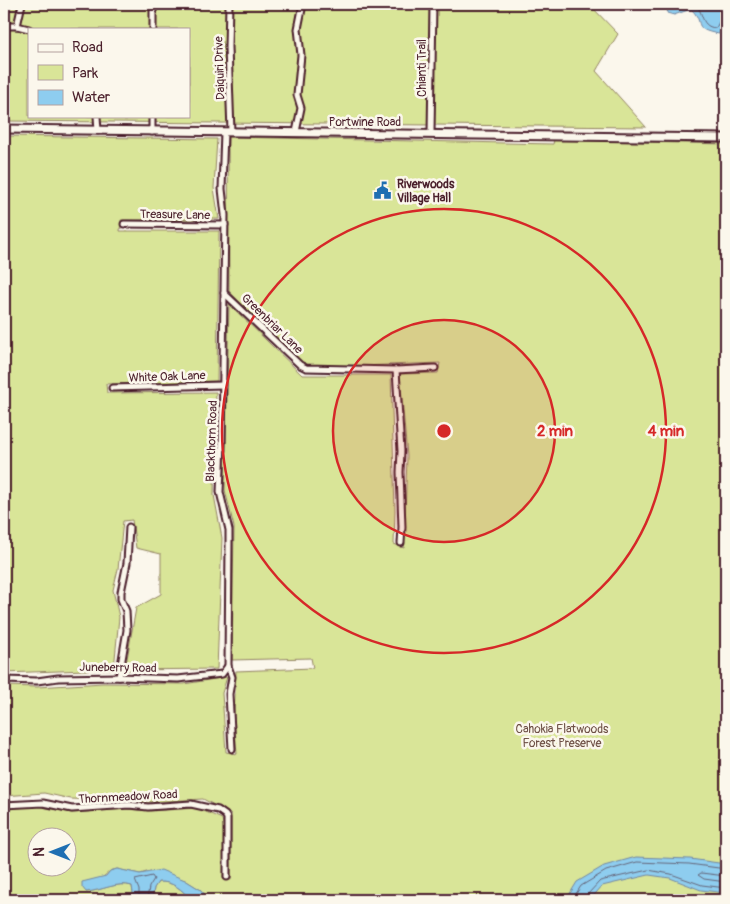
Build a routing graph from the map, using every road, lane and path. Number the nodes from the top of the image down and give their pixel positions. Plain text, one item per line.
1 (22, 4) edge
2 (153, 4) edge
3 (229, 4) edge
4 (303, 4) edge
5 (434, 4) edge
6 (4, 26) edge
7 (17, 26) junction
8 (153, 28) edge
9 (28, 29) edge
10 (97, 118) edge
11 (152, 118) edge
12 (4, 129) edge
13 (98, 131) junction
14 (152, 132) junction
15 (228, 132) junction
16 (296, 132) junction
17 (431, 133) junction
18 (726, 138) edge
19 (124, 224) dead end
20 (225, 225) junction
21 (224, 292) junction
22 (435, 368) dead end
23 (396, 370) junction
24 (223, 385) junction
25 (112, 388) dead end
26 (129, 527) dead end
27 (400, 542) dead end
28 (228, 666) junction
29 (119, 676) junction
30 (4, 680) edge
31 (232, 749) dead end
32 (4, 805) edge
33 (227, 877) dead end

1 - 7 street
2 - 8 street
3 - 15 street, Daiquiri Drive
4 - 16 street
5 - 17 street, Chianti Trail
6 - 7 street
7 - 9 street
10 - 13 street
11 - 14 street
12 - 13 street, Portwine Road
13 - 14 street, Portwine Road
14 - 15 street, Portwine Road
15 - 16 street, Portwine Road
15 - 20 street, Blackthorn Road
16 - 17 street, Portwine Road
17 - 18 street, Portwine Road
19 - 20 street, Treasure Lane
20 - 21 street, Blackthorn Road
21 - 23 street, Greenbriar Lane
21 - 24 street, Blackthorn Road
22 - 23 street, Greenbriar Lane
23 - 27 street
24 - 25 street, White Oak Lane
24 - 28 street, Blackthorn Road
26 - 29 street
28 - 29 street, Juneberry Road
28 - 31 street, Blackthorn Road
29 - 30 street, Juneberry Road
32 - 33 street, Thornmeadow Road

